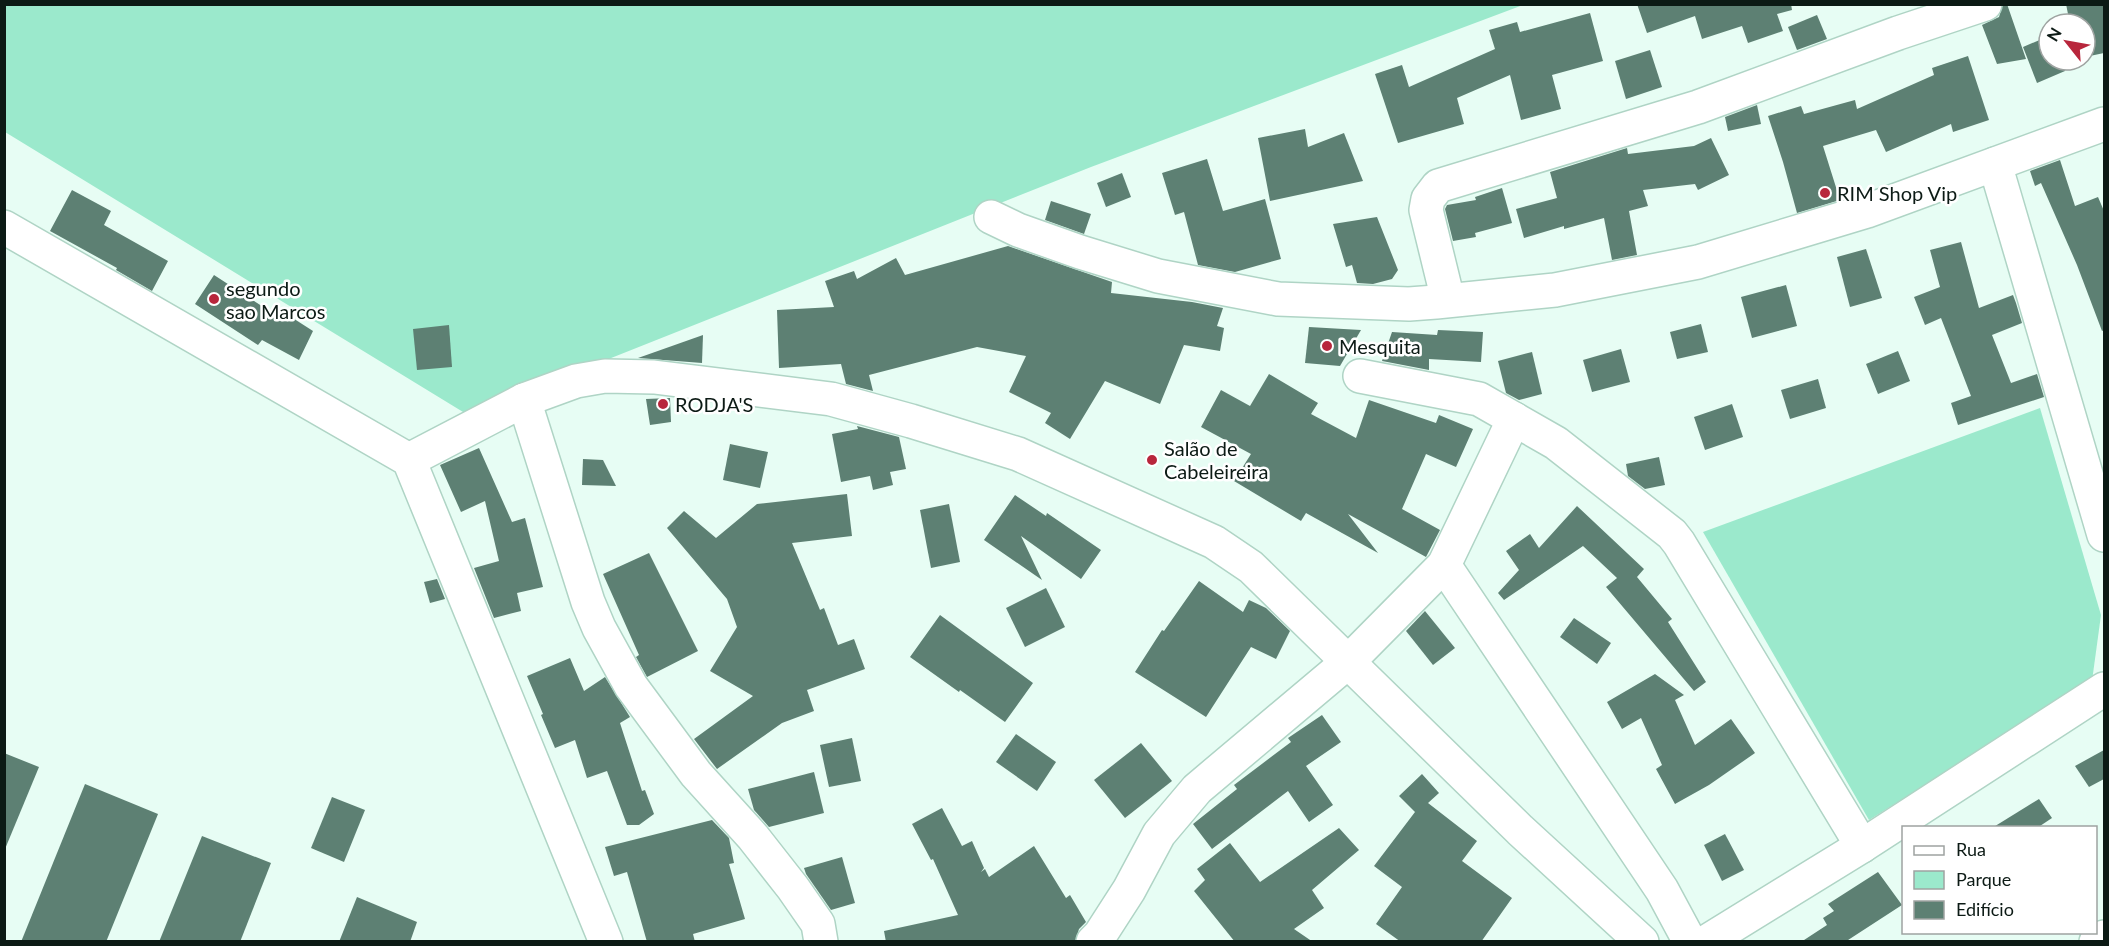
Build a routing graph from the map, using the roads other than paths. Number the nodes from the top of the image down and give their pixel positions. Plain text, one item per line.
1 (1985, 4) edge
2 (2104, 124) edge
3 (1995, 164) junction
4 (991, 217) dead end
5 (4, 227) edge
6 (1448, 300) junction
7 (1360, 376) dead end
8 (524, 400) junction
9 (1514, 419) junction
10 (408, 460) junction
11 (2104, 535) edge
12 (1444, 565) junction
13 (1349, 661) junction
14 (2104, 689) edge
15 (1862, 846) junction
16 (2104, 937) edge
17 (606, 942) edge
18 (821, 942) edge
19 (1093, 942) edge
20 (1642, 942) edge
21 (1690, 942) edge
22 (1706, 942) edge
23 (2096, 942) edge

1 - 6 street
2 - 3 street
3 - 6 street
3 - 11 street
4 - 6 street
5 - 10 street
7 - 9 street
8 - 10 street
8 - 13 street
8 - 18 street
9 - 12 street
9 - 15 street
10 - 17 street
12 - 13 street
12 - 21 street
13 - 19 street
13 - 20 street
14 - 15 street
15 - 22 street
16 - 23 street

